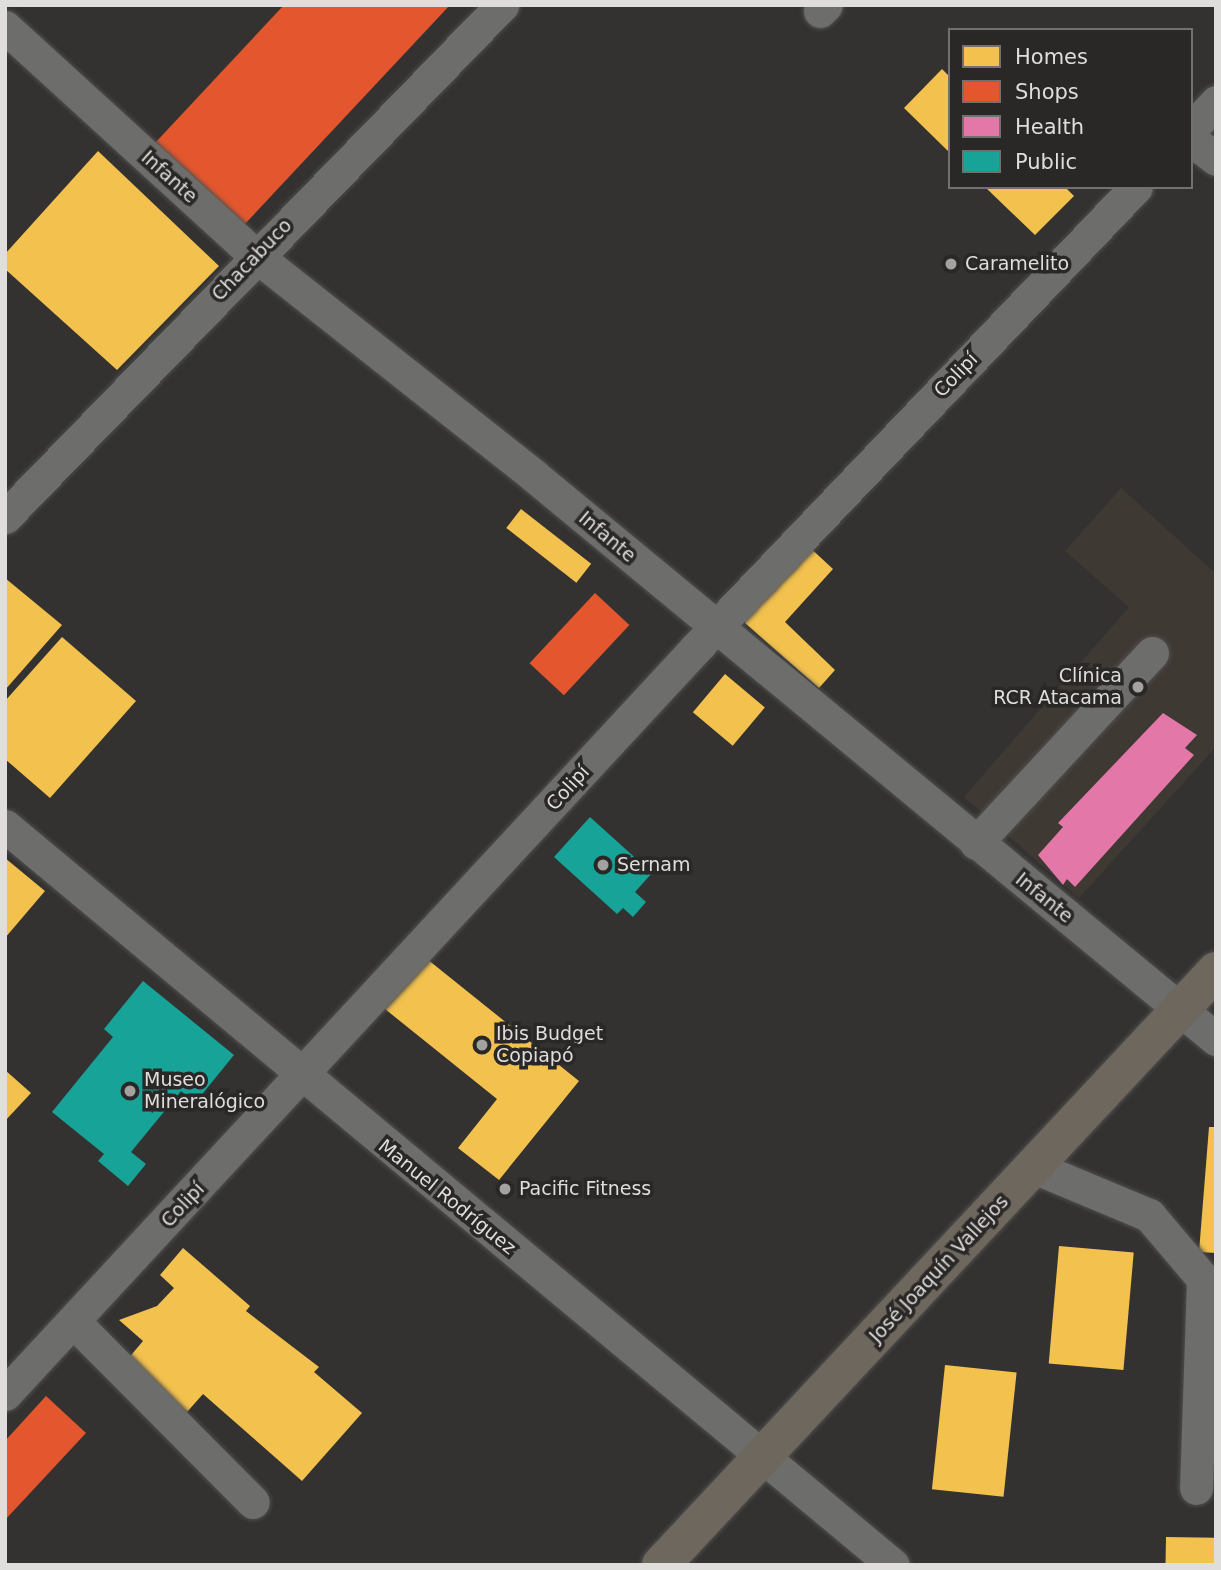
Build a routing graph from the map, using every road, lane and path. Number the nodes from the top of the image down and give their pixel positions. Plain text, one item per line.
1 (502, 5) edge
2 (5, 27) edge
3 (1216, 102) edge
4 (1193, 127) edge
5 (1193, 141) edge
6 (1216, 159) edge
7 (1134, 189) edge
8 (256, 256) junction
9 (5, 517) edge
10 (715, 628) junction
11 (1152, 653) dead end
12 (5, 826) edge
13 (976, 843) junction
14 (1216, 971) edge
15 (1182, 1011) junction
16 (1216, 1039) edge
17 (303, 1079) junction
18 (1034, 1167) junction
19 (73, 1321) junction
20 (5, 1394) edge
21 (763, 1456) junction
22 (1196, 1488) dead end
23 (253, 1502) dead end
24 (660, 1565) edge
25 (893, 1565) edge

1 - 8 street, Chacabuco
2 - 8 street, Infante
3 - 4 street
5 - 6 street
7 - 10 street, Colipí
8 - 9 street, Chacabuco
8 - 10 street, Infante
10 - 13 street, Infante
10 - 17 street, Colipí
11 - 13 street
12 - 17 street, Manuel Rodríguez
13 - 15 street, Infante
14 - 15 main road, José Joaquín Vallejos
15 - 16 street, Infante
15 - 18 main road, José Joaquín Vallejos
17 - 19 street, Colipí
17 - 21 street, Manuel Rodríguez
18 - 21 main road, José Joaquín Vallejos
18 - 22 street
19 - 20 street, Colipí
19 - 23 street
21 - 24 main road, José Joaquín Vallejos
21 - 25 street, Manuel Rodríguez

